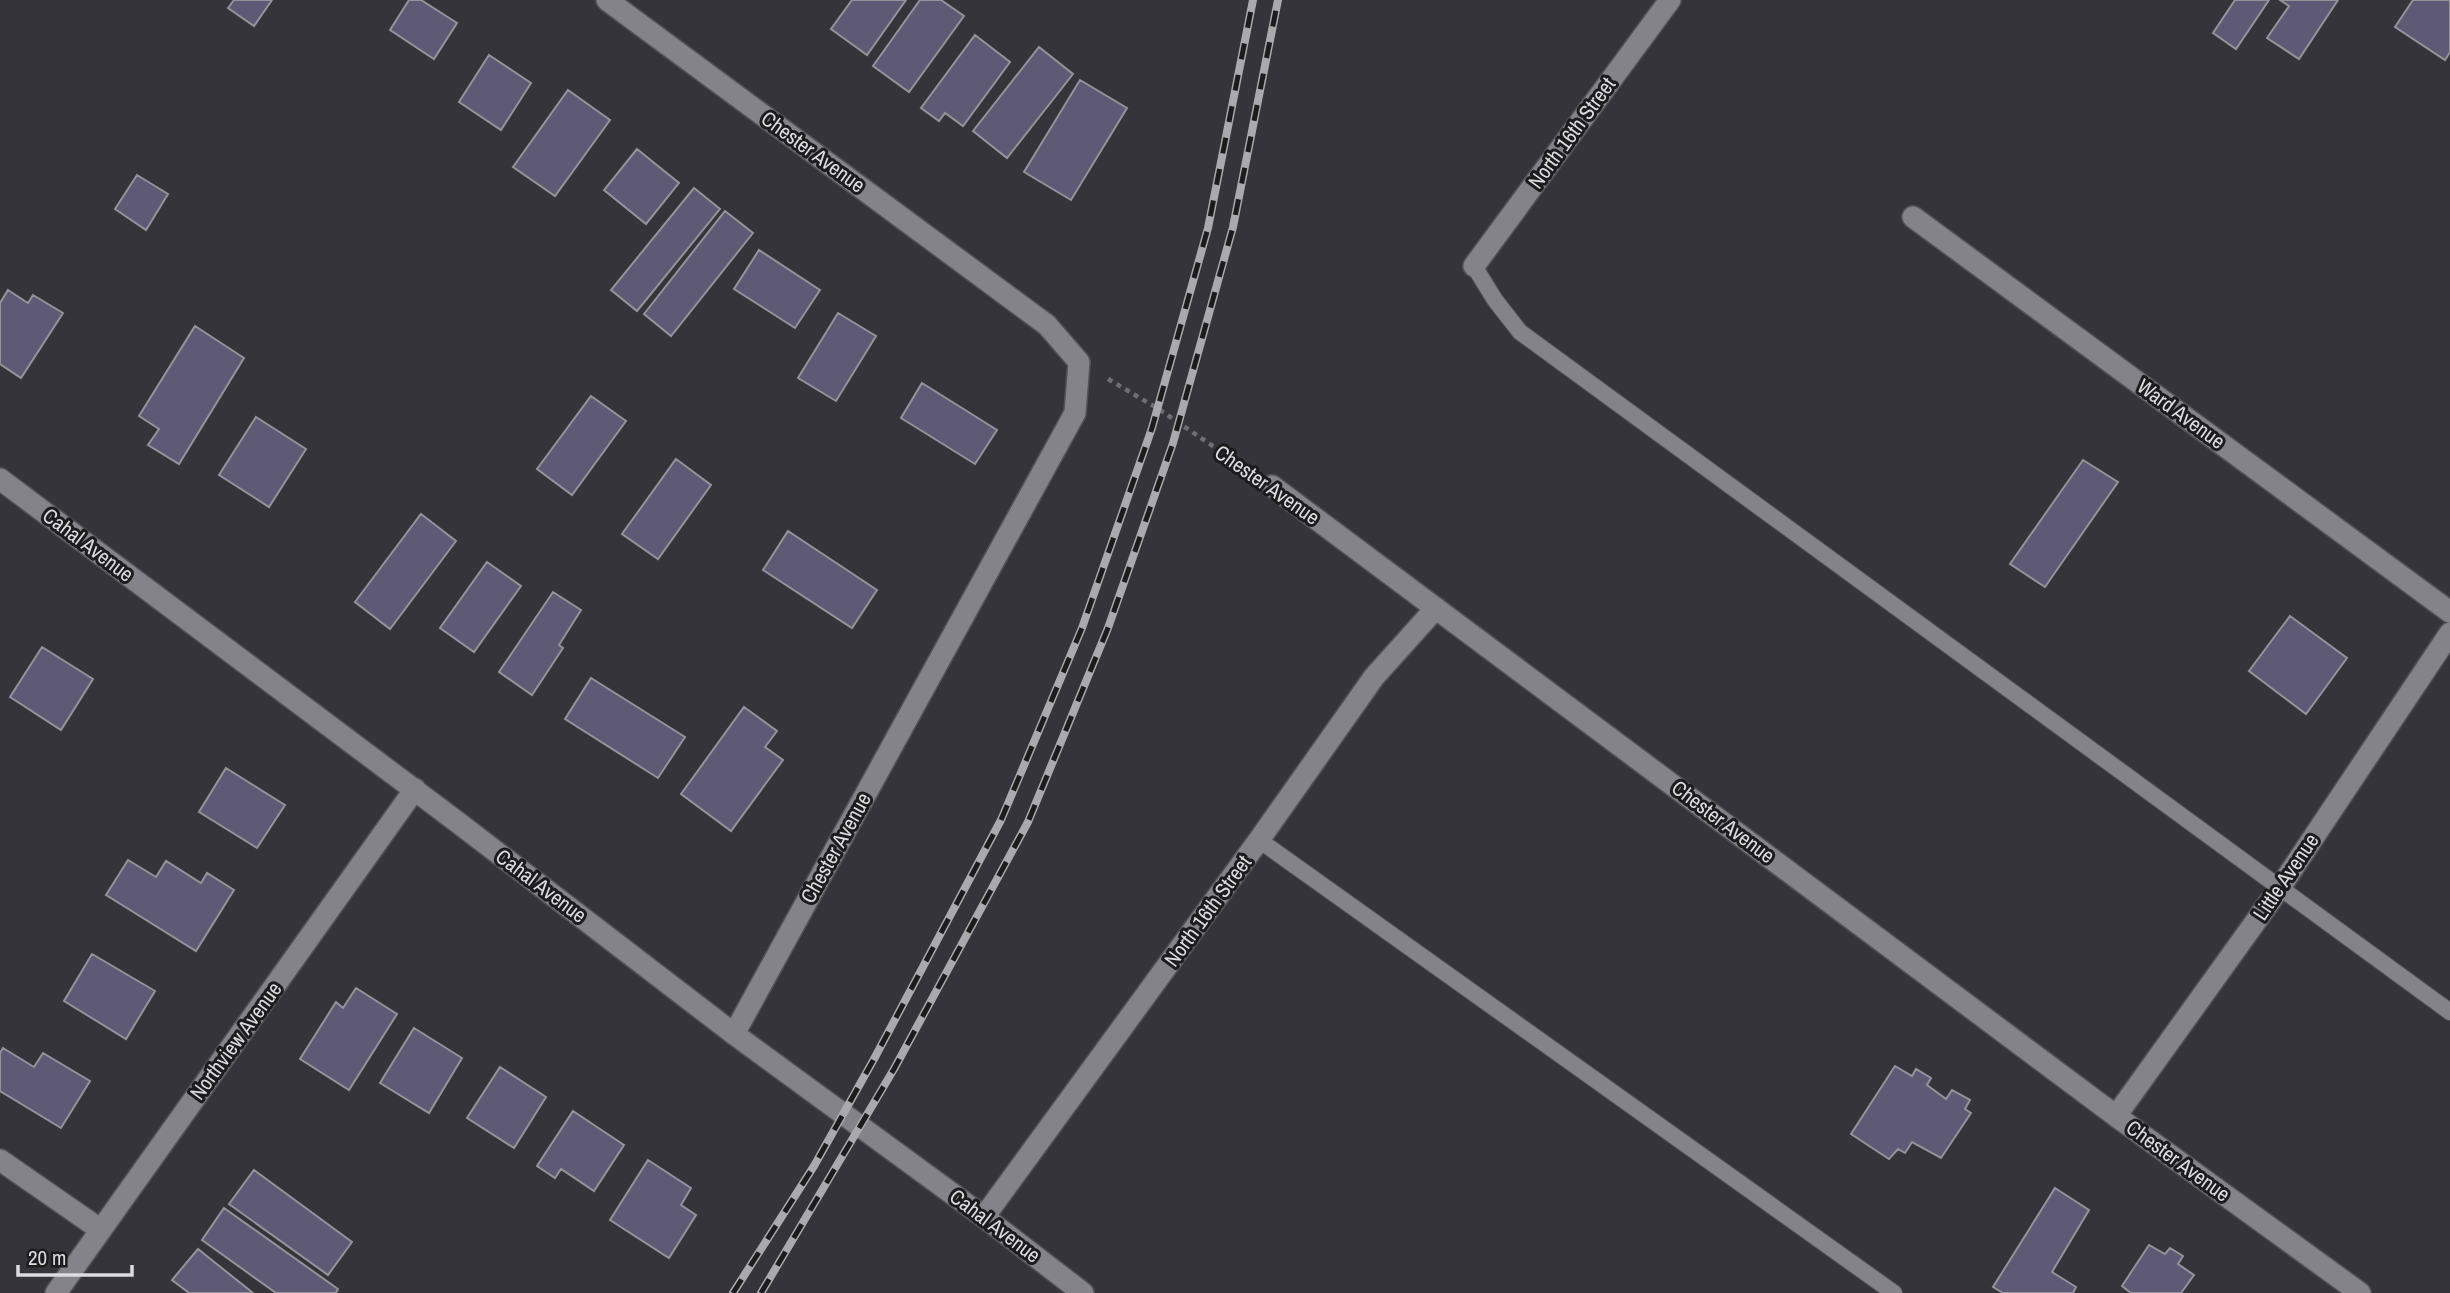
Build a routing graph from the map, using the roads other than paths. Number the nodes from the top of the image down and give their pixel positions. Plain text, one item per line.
1 (607, 0) edge
2 (1670, 0) edge
3 (1913, 217) dead end
4 (1474, 267) joint
5 (0, 479) edge
6 (1272, 486) road end
7 (1436, 608) junction
8 (2450, 612) edge
9 (2450, 633) edge
10 (415, 789) junction
11 (1259, 839) junction
12 (2279, 889) junction
13 (2450, 1012) edge
14 (734, 1034) junction
15 (2116, 1116) junction
16 (0, 1160) edge
17 (984, 1217) junction
18 (101, 1230) junction
19 (56, 1293) edge
20 (1083, 1293) edge
21 (1894, 1293) edge
22 (2360, 1293) edge

1 - 14 street, Chester Avenue
2 - 4 street, North 16th Street
3 - 8 street, Ward Avenue
4 - 12 lane
5 - 10 street, Cahal Avenue
6 - 7 street, Chester Avenue
7 - 11 street, North 16th Street
7 - 15 street, Chester Avenue
9 - 12 street, Little Avenue
10 - 14 street, Cahal Avenue
10 - 18 street, Northview Avenue
11 - 17 street, North 16th Street
11 - 21 lane
12 - 13 lane
12 - 15 street, Little Avenue
14 - 17 street, Cahal Avenue
15 - 22 street, Chester Avenue
16 - 18 street
17 - 20 street, Cahal Avenue
18 - 19 street, Northview Avenue

